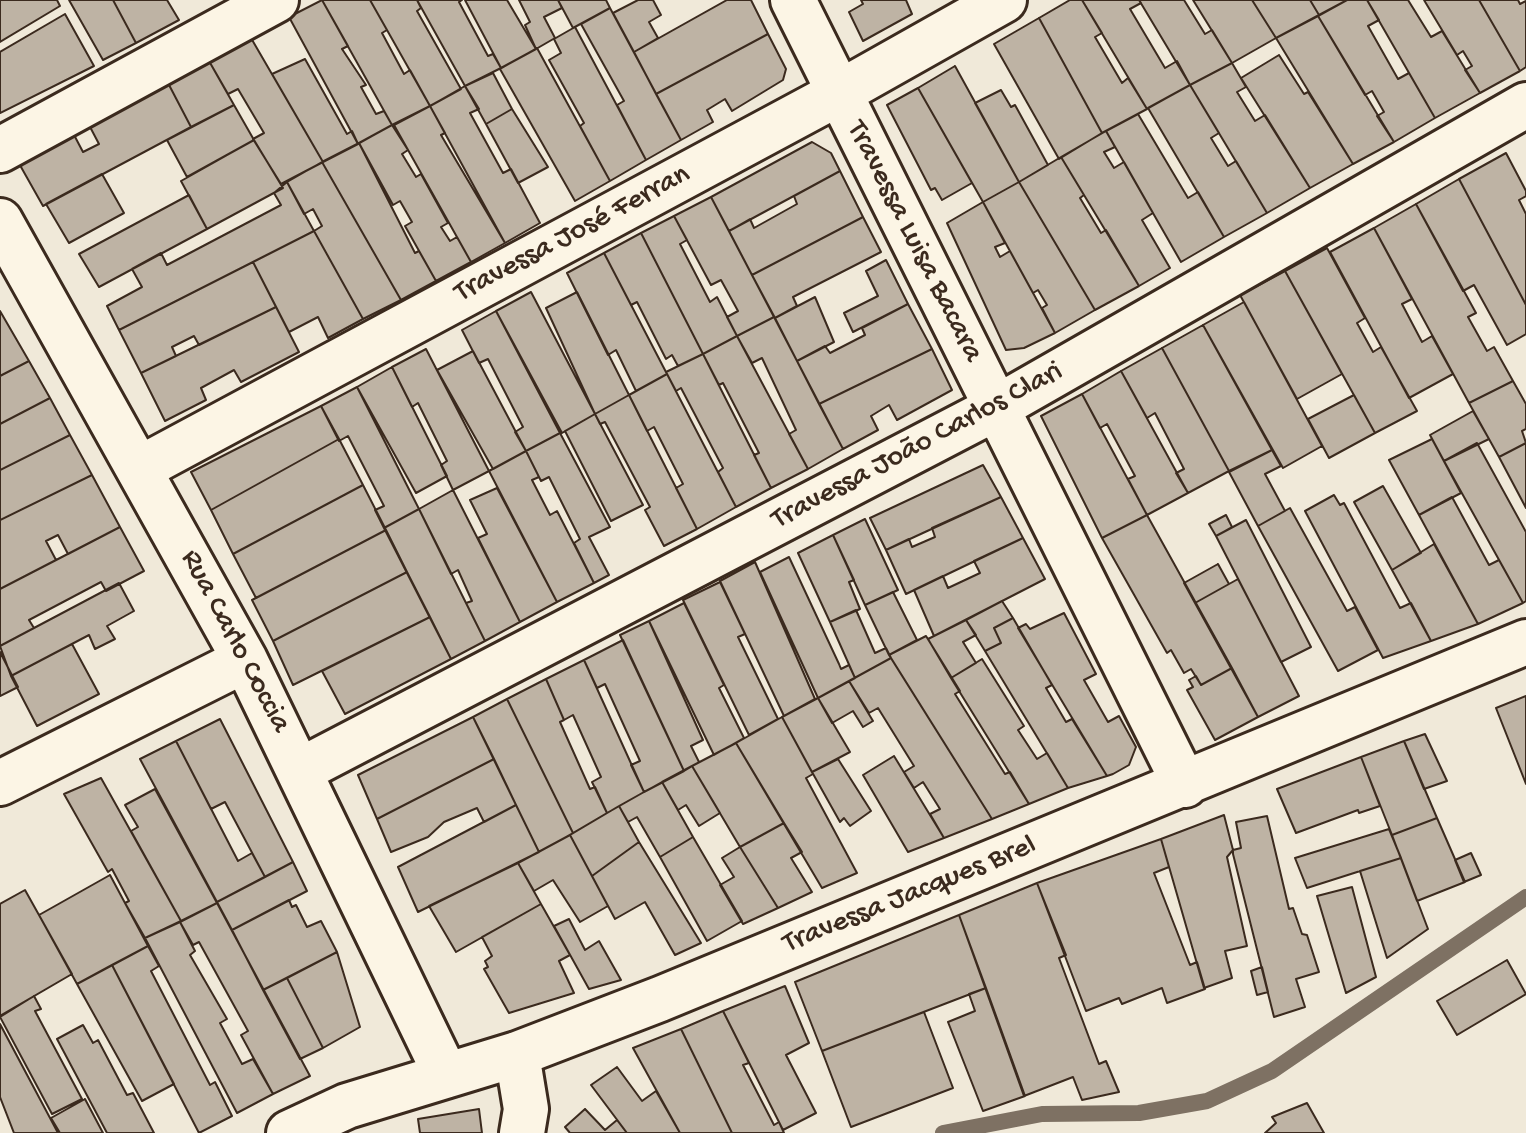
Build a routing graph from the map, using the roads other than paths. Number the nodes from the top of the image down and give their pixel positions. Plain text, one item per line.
1 (276, 0) edge
2 (793, 0) edge
3 (1004, 0) edge
4 (839, 93) junction
5 (1526, 105) edge
6 (0, 150) edge
7 (0, 221) edge
8 (996, 408) junction
9 (141, 468) junction
10 (1526, 642) edge
11 (245, 660) junction
12 (301, 770) junction
13 (0, 783) edge
14 (1185, 785) junction
15 (517, 1054) junction
16 (446, 1075) junction
17 (289, 1133) edge
18 (522, 1133) edge

1 - 6 street
2 - 4 street, Travessa Luisa Bacara
3 - 4 street, Travessa José Ferran
4 - 8 street, Travessa Luisa Bacara
4 - 9 street, Travessa José Ferran
5 - 8 street, Travessa João Carlos Clari
7 - 9 street, Rua Carlo Coccia
8 - 12 street, Travessa João Carlos Clari
8 - 14 street, Travessa Luisa Bacara
9 - 11 street, Rua Carlo Coccia
10 - 14 street, Travessa Jacques Brel
11 - 12 street, Rua Carlo Coccia
11 - 13 street
12 - 16 street, Rua Carlo Coccia
14 - 15 street, Travessa Jacques Brel
15 - 16 street, Travessa Jacques Brel
15 - 18 street
16 - 17 street, Travessa Jacques Brel

